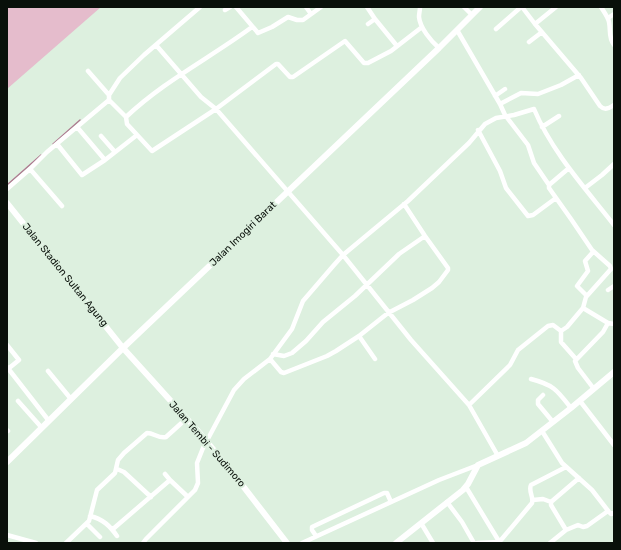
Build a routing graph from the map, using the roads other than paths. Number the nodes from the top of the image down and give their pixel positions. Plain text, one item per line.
1 (200, 7) edge
2 (230, 7) edge
3 (236, 7) edge
4 (306, 7) edge
5 (321, 7) edge
6 (367, 7) edge
7 (420, 7) edge
8 (465, 7) edge
9 (480, 7) edge
10 (521, 7) edge
11 (556, 7) edge
12 (601, 7) edge
13 (194, 9) edge
14 (225, 10) dead end
15 (311, 14) junction
16 (471, 14) junction
17 (614, 14) edge
18 (608, 18) junction
19 (375, 19) junction
20 (368, 24) dead end
21 (535, 24) junction
22 (252, 27) junction
23 (422, 27) junction
24 (496, 29) dead end
25 (457, 30) junction
26 (542, 32) junction
27 (528, 42) dead end
28 (156, 45) junction
29 (614, 45) edge
30 (397, 46) junction
31 (438, 47) junction
32 (88, 71) dead end
33 (182, 74) junction
34 (579, 75) junction
35 (505, 89) dead end
36 (495, 96) junction
37 (109, 98) junction
38 (500, 104) junction
39 (614, 105) edge
40 (216, 109) junction
41 (505, 115) junction
42 (559, 116) dead end
43 (126, 117) junction
44 (77, 127) junction
45 (542, 127) junction
46 (478, 130) junction
47 (137, 135) junction
48 (101, 136) dead end
49 (57, 144) junction
50 (115, 152) junction
51 (105, 160) junction
52 (614, 164) edge
53 (569, 168) junction
54 (30, 170) junction
55 (549, 185) junction
56 (585, 188) junction
57 (7, 189) edge
58 (287, 190) junction
59 (556, 198) junction
60 (7, 203) edge
61 (404, 204) junction
62 (62, 206) dead end
63 (614, 225) edge
64 (425, 236) junction
65 (593, 252) junction
66 (343, 255) junction
67 (367, 285) junction
68 (614, 286) edge
69 (608, 290) dead end
70 (587, 296) junction
71 (583, 308) junction
72 (388, 313) junction
73 (608, 323) junction
74 (614, 324) edge
75 (561, 331) junction
76 (359, 336) junction
77 (7, 345) edge
78 (123, 348) junction
79 (273, 354) junction
80 (375, 359) dead end
81 (576, 359) junction
82 (270, 360) junction
83 (8, 368) edge
84 (48, 371) dead end
85 (614, 373) edge
86 (531, 379) dead end
87 (594, 389) junction
88 (543, 396) dead end
89 (71, 399) junction
90 (18, 401) dead end
91 (580, 401) junction
92 (469, 405) junction
93 (571, 408) junction
94 (186, 419) junction
95 (49, 421) junction
96 (553, 422) junction
97 (42, 428) junction
98 (542, 431) junction
99 (206, 442) junction
100 (614, 445) edge
101 (498, 456) junction
102 (7, 462) edge
103 (478, 465) junction
104 (566, 467) junction
105 (117, 469) junction
106 (165, 474) dead end
107 (579, 478) junction
108 (170, 480) junction
109 (466, 487) junction
110 (151, 497) junction
111 (188, 497) junction
112 (533, 500) junction
113 (391, 502) junction
114 (448, 502) junction
115 (551, 502) junction
116 (608, 511) junction
117 (614, 513) edge
118 (90, 516) junction
119 (420, 523) junction
120 (87, 524) junction
121 (112, 529) junction
122 (566, 530) junction
123 (117, 536) dead end
124 (316, 536) junction
125 (8, 537) edge
126 (100, 537) dead end
127 (499, 542) edge
128 (36, 543) edge
129 (66, 543) edge
130 (143, 543) edge
131 (287, 543) edge
132 (302, 543) edge
133 (396, 543) edge
134 (433, 543) edge
135 (474, 543) edge
136 (477, 543) edge
137 (550, 543) edge

1 - 13 street
2 - 14 street
3 - 22 street
4 - 15 street
5 - 15 street
6 - 19 street
7 - 23 street
8 - 16 street
9 - 16 main road, Jalan Imogiri Barat
10 - 21 street
10 - 24 street
11 - 21 street
12 - 18 street
13 - 28 street
15 - 22 street
16 - 25 main road, Jalan Imogiri Barat
17 - 18 street
18 - 29 street
19 - 20 street
19 - 30 street
21 - 26 street
22 - 33 street
23 - 30 street
23 - 31 street
25 - 31 main road, Jalan Imogiri Barat
25 - 36 street
26 - 27 street
26 - 34 street
28 - 33 street
28 - 37 street
30 - 40 street
31 - 58 main road, Jalan Imogiri Barat
32 - 37 street
33 - 40 street
33 - 43 street
34 - 38 street
34 - 39 street
35 - 36 street
36 - 38 street
37 - 43 street
37 - 44 street
38 - 41 street
40 - 47 street
40 - 58 street
41 - 45 street
41 - 46 street
41 - 55 street
42 - 45 street
43 - 47 street
44 - 49 street
44 - 51 street
45 - 53 street
46 - 59 street
46 - 61 street
47 - 50 street
48 - 50 street
49 - 51 street
49 - 54 street
50 - 51 street
52 - 56 street
53 - 55 street
53 - 56 street
54 - 57 street
54 - 62 street
55 - 59 street
56 - 63 street
58 - 66 street
58 - 78 main road, Jalan Imogiri Barat
59 - 65 street
60 - 78 main road, Jalan Stadion Sultan Agung
61 - 64 street
61 - 66 street
64 - 67 street
64 - 72 street
65 - 70 street
65 - 70 street
66 - 67 street
66 - 79 street
67 - 72 street
67 - 79 street
68 - 69 street
70 - 71 street
71 - 73 street
71 - 75 street
72 - 76 street
72 - 92 street
73 - 74 street
73 - 81 street
75 - 81 street
75 - 92 street
76 - 80 street
76 - 82 street
77 - 83 street
78 - 89 main road, Jalan Imogiri Barat
78 - 94 main road, Jalan Tembi - Sudimoro
79 - 82 street
81 - 87 street
82 - 99 street
83 - 95 street
84 - 89 street
85 - 87 main road
86 - 93 street
87 - 91 main road
88 - 96 street
89 - 95 main road, Jalan Imogiri Barat
90 - 97 street
91 - 93 main road
91 - 100 street
92 - 101 street
93 - 96 main road
94 - 99 main road, Jalan Tembi - Sudimoro
94 - 105 street
95 - 97 main road, Jalan Imogiri Barat
96 - 98 main road
97 - 102 main road, Jalan Imogiri Barat
98 - 101 main road
98 - 104 street
99 - 111 street
99 - 131 main road, Jalan Tembi - Sudimoro
101 - 103 main road
103 - 109 main road
103 - 113 street
104 - 107 street
104 - 112 street
105 - 110 street
105 - 118 street
106 - 108 street
107 - 115 street
107 - 116 street
108 - 110 street
108 - 111 street
109 - 114 main road
109 - 127 street
110 - 121 street
111 - 130 street
112 - 115 street
112 - 127 street
113 - 124 street
113 - 124 street
114 - 119 main road
114 - 135 street
115 - 122 street
116 - 117 street
116 - 122 street
118 - 120 street
118 - 121 street
119 - 133 main road
119 - 134 street
120 - 126 street
120 - 129 street
121 - 123 street
122 - 137 street
124 - 132 street
125 - 128 street
127 - 136 street

